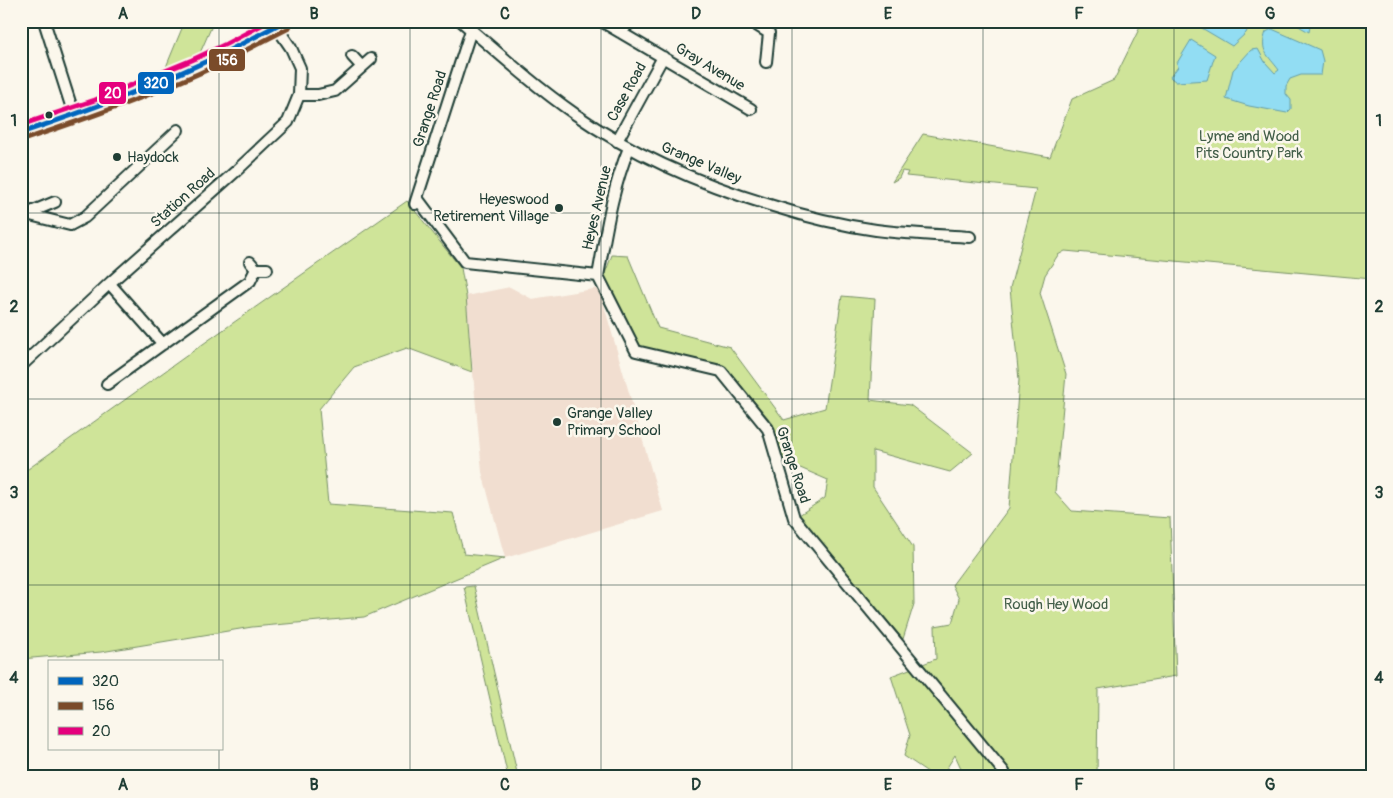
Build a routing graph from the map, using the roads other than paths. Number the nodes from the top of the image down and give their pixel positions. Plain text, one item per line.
1 (44, 21) edge
2 (461, 21) edge
3 (601, 21) edge
4 (632, 21) edge
5 (750, 21) edge
6 (280, 24) edge
7 (471, 30) junction
8 (620, 32) junction
9 (352, 56) dead end
10 (663, 57) junction
11 (371, 59) dead end
12 (766, 62) dead end
13 (362, 67) junction
14 (299, 95) junction
15 (751, 109) dead end
16 (74, 115) junction
17 (178, 130) dead end
18 (21, 134) edge
19 (617, 141) junction
20 (629, 148) junction
21 (55, 202) dead end
22 (24, 215) edge
23 (970, 238) dead end
24 (258, 267) dead end
25 (598, 276) junction
26 (110, 284) junction
27 (163, 344) junction
28 (21, 366) edge
29 (107, 384) dead end
30 (1004, 772) dead end

1 - 16 street
2 - 7 street, Grange Valley
3 - 8 street, Gray Avenue
4 - 8 street
5 - 12 street
6 - 14 street, Station Road
6 - 16 main road
7 - 19 street, Grange Valley
7 - 25 street, Grange Road
8 - 10 street, Gray Avenue
9 - 13 street
10 - 15 street, Gray Avenue
10 - 19 street, Case Road
11 - 13 street
13 - 14 street
14 - 26 street, Station Road
16 - 18 main road
17 - 22 street
19 - 20 street, Grange Valley
20 - 23 street, Grange Valley
20 - 25 street, Heyes Avenue
21 - 22 street
24 - 27 street
25 - 30 street, Grange Road
26 - 27 street
26 - 28 street, Station Road
27 - 29 street

